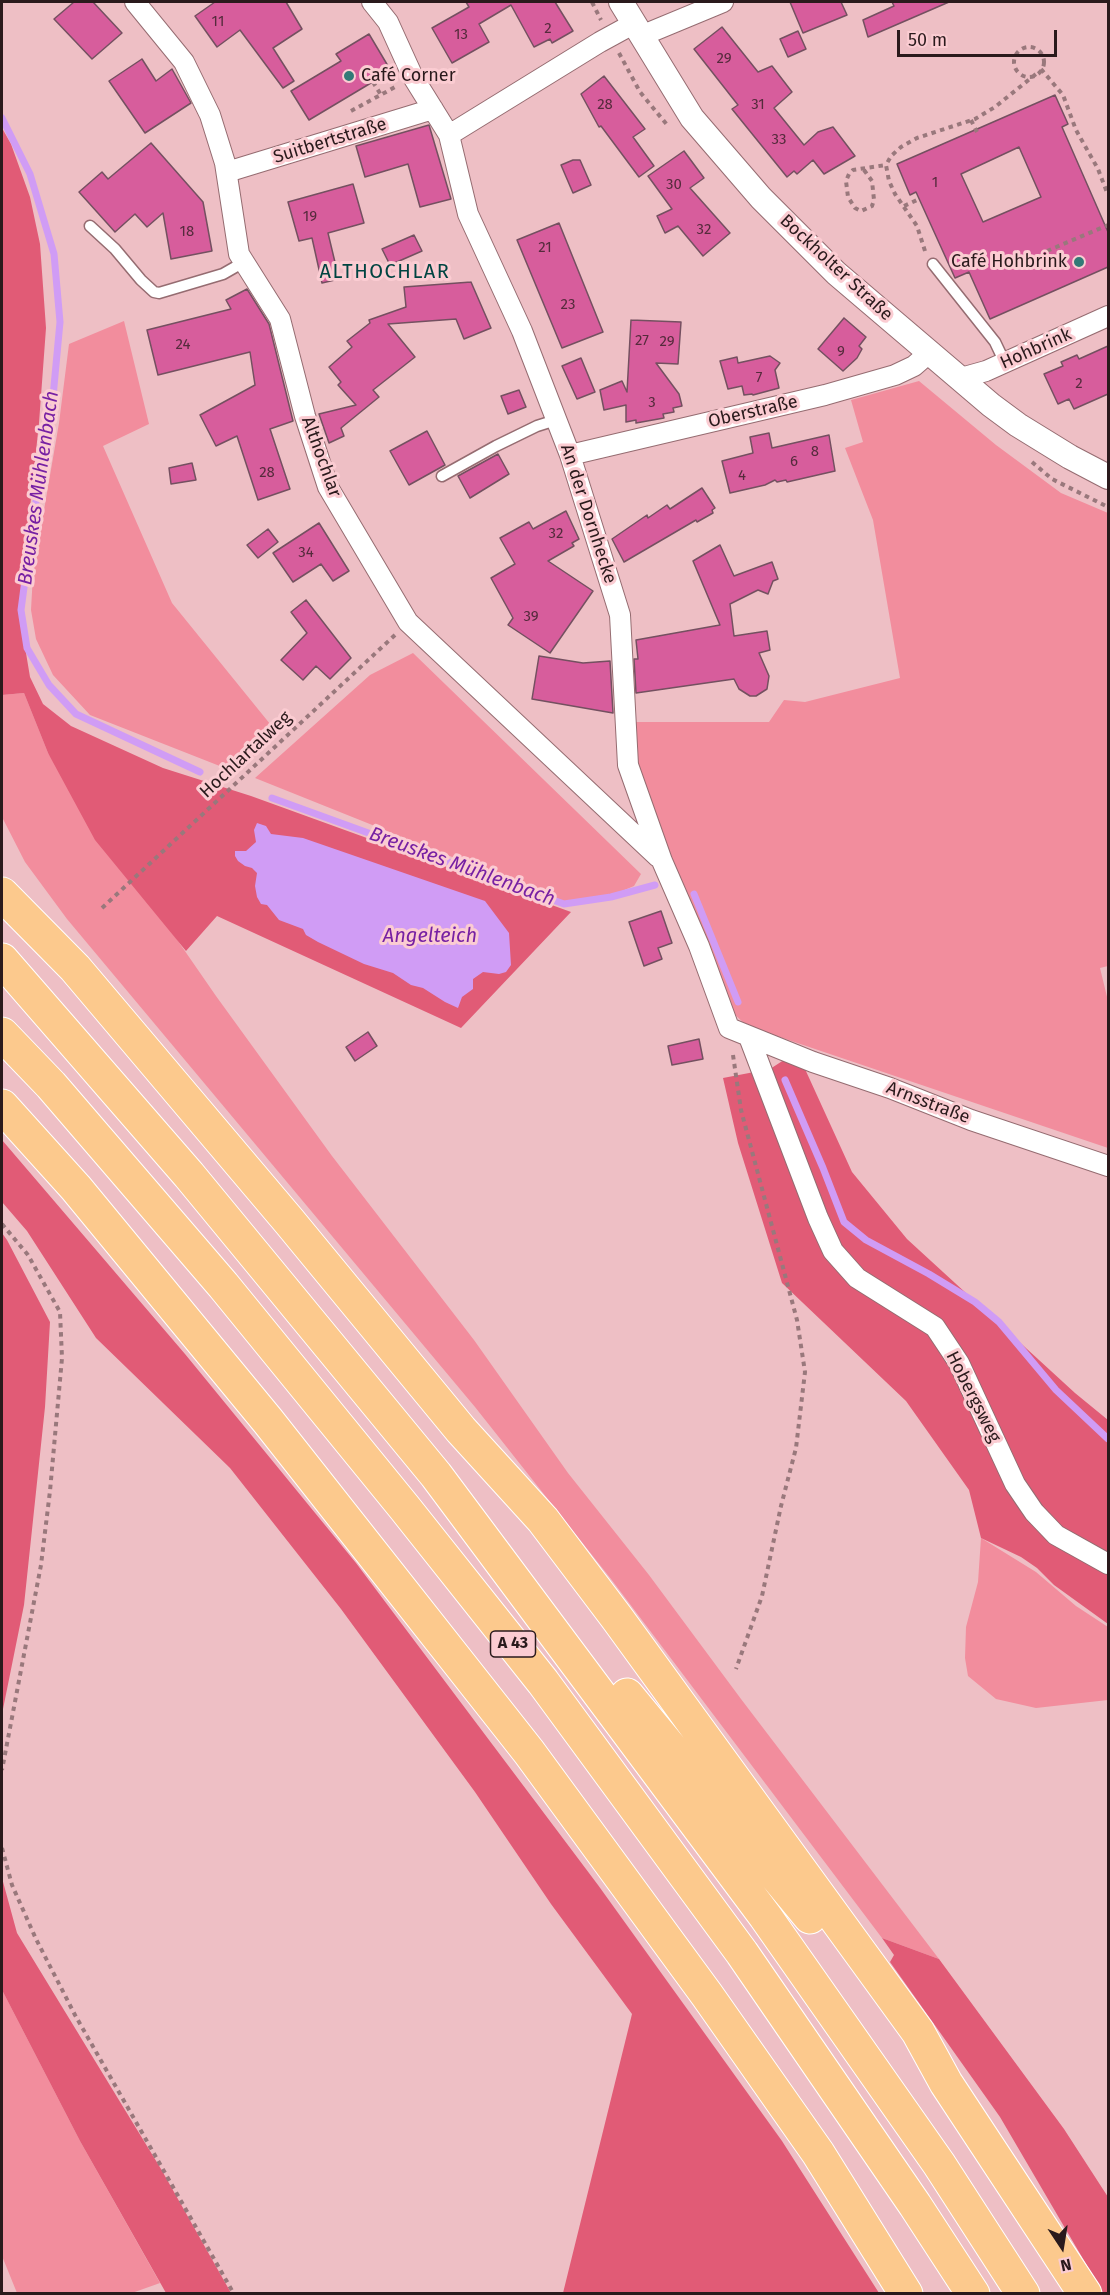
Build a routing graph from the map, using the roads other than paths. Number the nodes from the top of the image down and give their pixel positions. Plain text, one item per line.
1 (135, 2) edge
2 (372, 2) edge
3 (621, 2) edge
4 (723, 2) edge
5 (637, 30) junction
6 (433, 109) junction
7 (449, 135) junction
8 (227, 172) junction
9 (90, 226) dead end
10 (244, 262) junction
11 (933, 264) road end
12 (1108, 316) edge
13 (930, 352) junction
14 (1005, 363) junction
15 (961, 378) junction
16 (556, 420) junction
17 (570, 455) junction
18 (442, 476) dead end
19 (1108, 477) edge
20 (662, 861) junction
21 (2, 868) edge
22 (2, 894) edge
23 (2, 960) edge
24 (75, 968) junction
25 (2, 1034) edge
26 (749, 1037) junction
27 (2, 1106) edge
28 (1108, 1166) edge
29 (1108, 1564) edge
30 (537, 1610) junction
31 (946, 2083) junction
32 (906, 2294) edge
33 (973, 2294) edge
34 (1023, 2294) edge
35 (1085, 2294) edge

1 - 8 street, Althochlar
2 - 6 street, An der Dornhecke
3 - 5 street, Bockholter Straße
4 - 5 street
5 - 7 street
5 - 13 street, Bockholter Straße
6 - 7 street, An der Dornhecke
6 - 8 street, Suitbertstraße
7 - 16 street, An der Dornhecke
8 - 10 street, Althochlar
9 - 10 lane
10 - 20 street, Althochlar
11 - 14 lane
12 - 14 street, Hohbrink
13 - 15 street, Bockholter Straße
13 - 17 street, Oberstraße
14 - 15 street, Hohbrink
15 - 19 street, Bockholter Straße
16 - 17 street, An der Dornhecke
16 - 18 lane
17 - 20 street, An der Dornhecke
20 - 26 street, An der Dornhecke
21 - 24 highway
22 - 24 highway
23 - 30 highway, A 43
24 - 31 highway
25 - 33 highway, A 43
26 - 28 street, Arnsstraße
26 - 29 street, Hobergsweg
27 - 32 highway
30 - 31 highway
30 - 34 highway, A 43
31 - 35 highway

